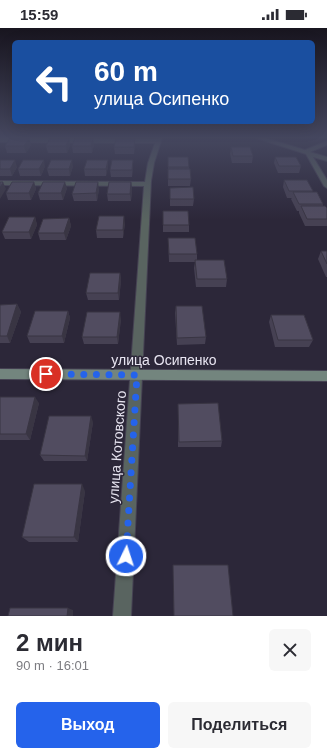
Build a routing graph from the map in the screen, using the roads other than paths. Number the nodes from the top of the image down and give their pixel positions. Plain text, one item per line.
1 (151, 165) edge
2 (315, 165) edge
3 (0, 183) edge
4 (148, 184) junction
5 (327, 186) edge
6 (0, 374) edge
7 (137, 375) junction
8 (327, 376) edge
9 (122, 616) edge

1 - 4 street, улица Котовского
2 - 5 street
3 - 4 street
4 - 7 street, улица Котовского
6 - 7 street, улица Осипенко
7 - 8 street, улица Осипенко
7 - 9 street, улица Котовского

